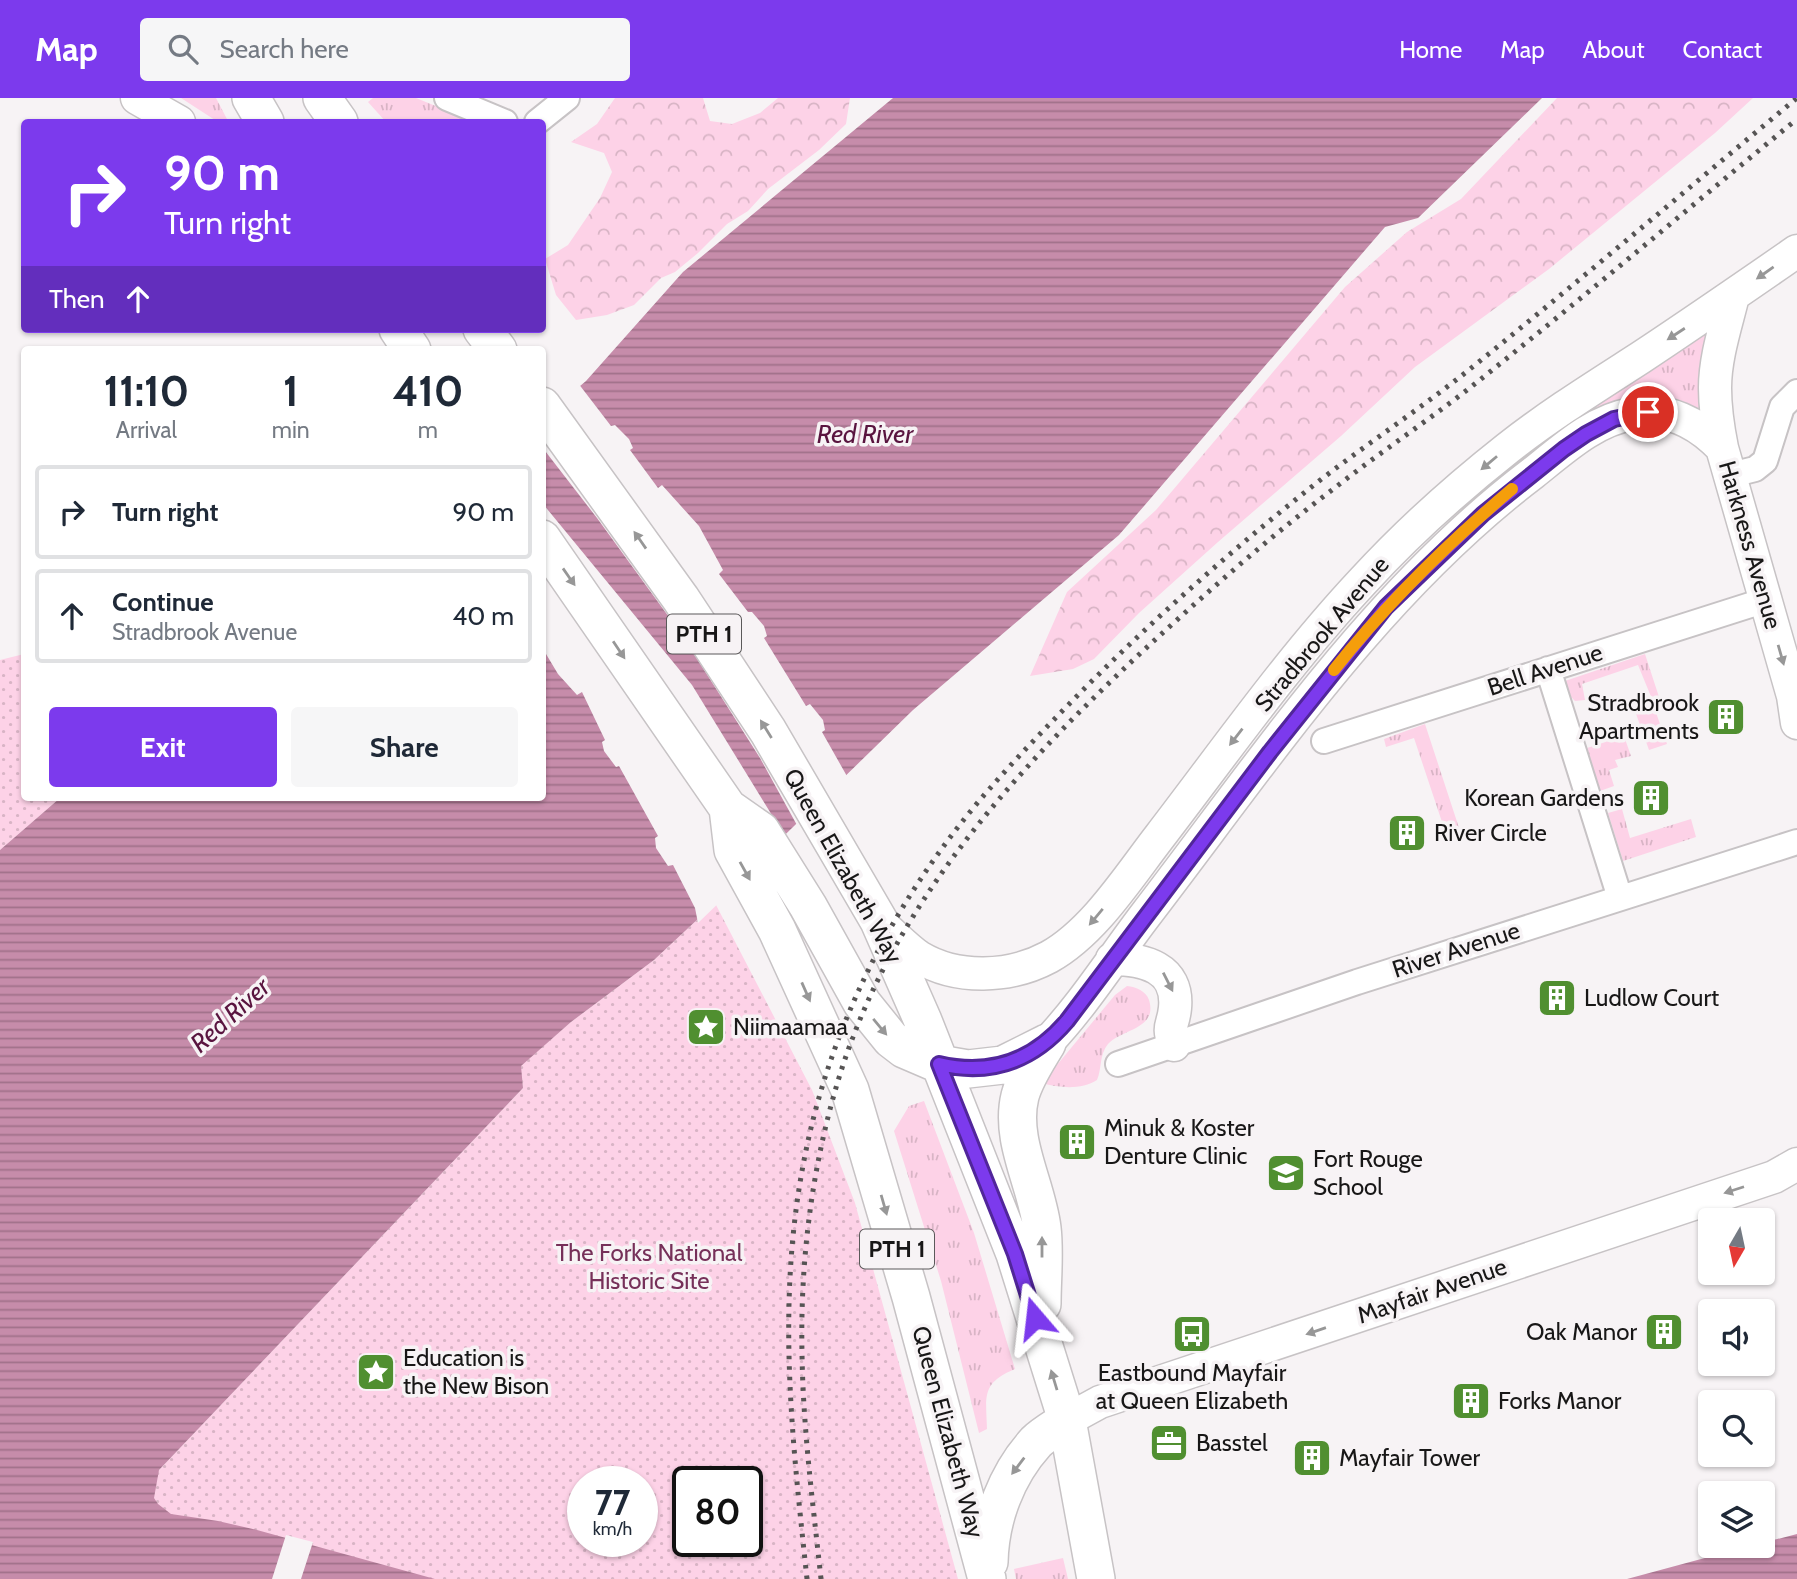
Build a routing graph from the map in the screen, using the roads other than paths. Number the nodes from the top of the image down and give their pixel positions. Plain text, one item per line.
1 (137, 98) edge
2 (251, 98) edge
3 (322, 98) edge
4 (447, 98) edge
5 (567, 98) edge
6 (174, 119) edge
7 (263, 119) edge
8 (337, 119) edge
9 (498, 119) edge
10 (541, 119) edge
11 (1797, 251) edge
12 (1733, 296) junction
13 (1797, 392) edge
14 (546, 412) edge
15 (1726, 461) junction
16 (546, 545) edge
17 (1766, 600) junction
18 (1548, 669) junction
19 (1796, 708) edge
20 (1324, 741) dead end
21 (728, 808) junction
22 (1797, 842) edge
23 (1620, 898) junction
24 (878, 921) junction
25 (1112, 959) junction
26 (1047, 1043) junction
27 (1174, 1045) junction
28 (939, 1064) junction
29 (1118, 1064) dead end
30 (1797, 1164) edge
31 (1042, 1340) junction
32 (1067, 1420) junction
33 (1094, 1570) edge
34 (987, 1579) edge

1 - 6 main road
2 - 7 highway
3 - 8 highway
4 - 9 street
5 - 10 street
11 -> 12 main road, Stradbrook Avenue
12 - 15 main road, Harkness Avenue
12 -> 24 main road, Stradbrook Avenue
13 - 15 street
24 -> 14 highway, Queen Elizabeth Way / PTH 1
15 - 17 main road, Harkness Avenue
15 - 25 main road, Stradbrook Avenue
16 -> 21 highway, Queen Elizabeth Way / PTH 1
17 - 18 street, Bell Avenue
17 -> 19 main road, Harkness Avenue
18 - 20 street, Bell Avenue
18 - 23 street
21 -> 28 highway
21 -> 34 highway, Queen Elizabeth Way / PTH 1
22 - 23 street, River Avenue
23 - 27 street, River Avenue
24 - 28 highway, Queen Elizabeth Way / PTH 1
25 - 26 main road, Stradbrook Avenue
25 -> 27 main road
26 - 28 highway
31 -> 26 highway
27 - 29 street, River Avenue
28 - 31 highway, Queen Elizabeth Way / PTH 1
30 -> 32 main road, Mayfair Avenue
32 -> 31 highway, Queen Elizabeth Way / PTH 1
32 - 33 highway, Queen Elizabeth Way / PTH 1
32 -> 34 highway

